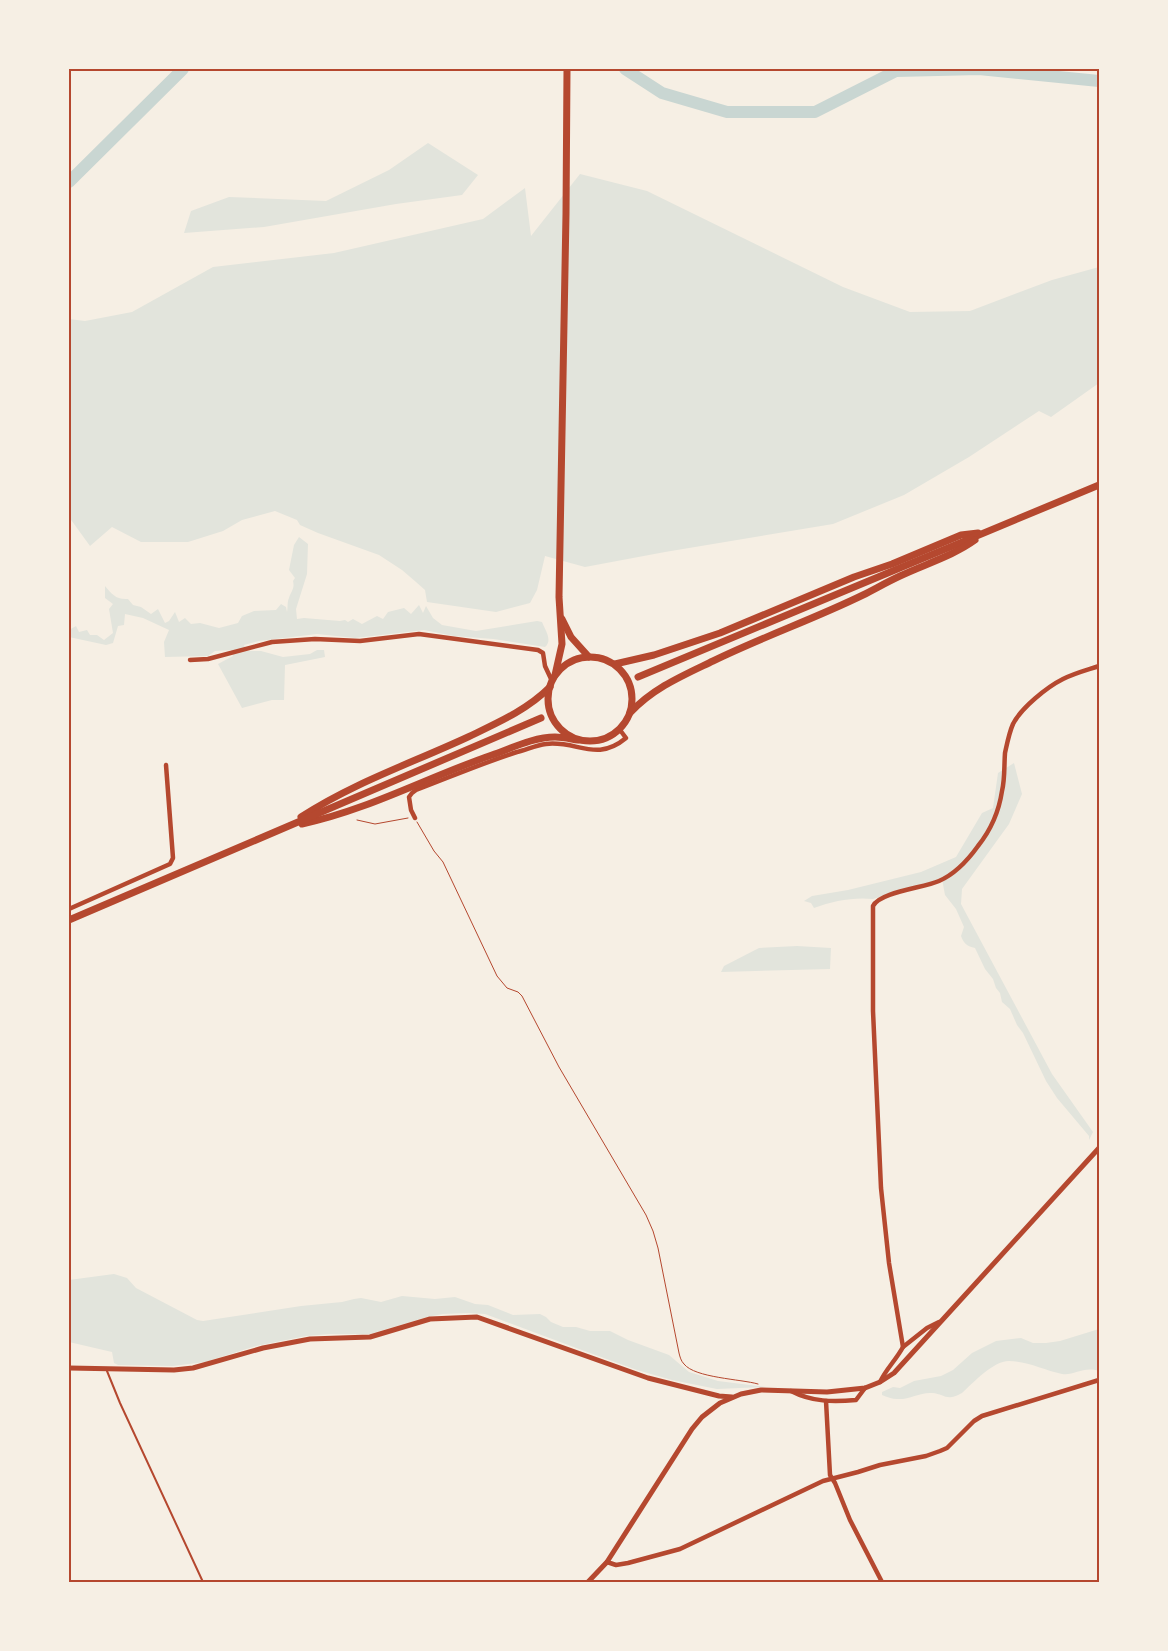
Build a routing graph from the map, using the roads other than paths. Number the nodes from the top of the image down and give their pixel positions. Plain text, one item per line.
1 (567, 69) edge
2 (1099, 486) edge
3 (988, 532) junction
4 (559, 614) junction
5 (589, 656) junction
6 (190, 660) dead end
7 (615, 664) junction
8 (1099, 666) edge
9 (638, 677) dead end
10 (552, 681) junction
11 (630, 713) junction
12 (541, 718) dead end
13 (620, 730) junction
14 (578, 740) junction
15 (166, 765) dead end
16 (415, 818) road end
17 (284, 828) junction
18 (69, 909) edge
19 (69, 920) edge
20 (1099, 1148) edge
21 (939, 1322) junction
22 (903, 1347) junction
23 (69, 1368) edge
24 (106, 1369) junction
25 (1099, 1380) edge
26 (880, 1382) junction
27 (866, 1388) junction
28 (790, 1391) junction
29 (732, 1397) junction
30 (826, 1401) junction
31 (833, 1479) junction
32 (607, 1562) junction
33 (203, 1582) edge
34 (588, 1582) edge
35 (882, 1582) edge

1 - 4 main road
2 - 3 main road
3 - 7 main road
3 - 9 main road
3 - 11 main road
4 - 5 main road
4 - 10 main road
5 - 7 main road
5 - 10 main road
6 - 10 street
7 - 11 main road
8 - 22 street
10 - 14 main road
10 - 17 main road
11 - 13 main road
12 - 17 main road
13 - 14 main road
13 - 16 street
14 - 17 main road
15 - 18 street
17 - 19 main road
20 - 21 street
21 - 22 street
21 - 26 street
22 - 26 street
23 - 24 street
24 - 29 street
24 - 33 lane
25 - 31 street
26 - 27 street
27 - 28 street
27 - 30 street
28 - 29 street
28 - 30 street
29 - 32 street
30 - 31 street
31 - 32 street
31 - 35 street
32 - 34 street

